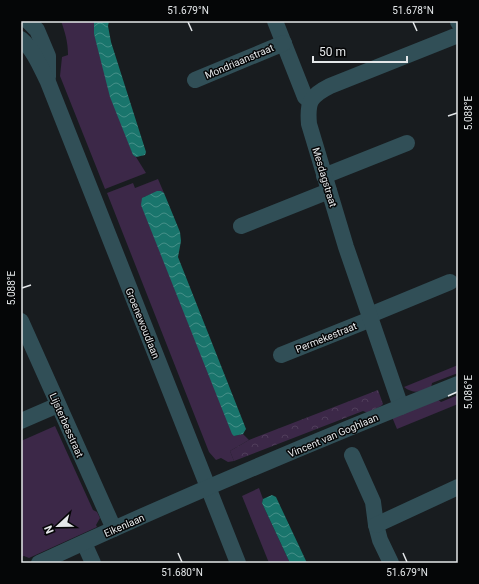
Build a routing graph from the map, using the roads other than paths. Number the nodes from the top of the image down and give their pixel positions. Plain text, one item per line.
1 (28, 21) edge
2 (275, 21) edge
3 (458, 36) edge
4 (21, 39) edge
5 (284, 43) junction
6 (195, 80) dead end
7 (48, 82) junction
8 (310, 101) junction
9 (407, 143) dead end
10 (327, 184) junction
11 (240, 226) dead end
12 (450, 282) dead end
13 (370, 317) junction
14 (21, 321) edge
15 (281, 355) dead end
16 (458, 384) edge
17 (58, 405) junction
18 (401, 407) junction
19 (21, 421) edge
20 (352, 455) dead end
21 (458, 487) edge
22 (209, 488) junction
23 (376, 525) junction
24 (114, 529) junction
25 (84, 543) junction
26 (39, 563) edge
27 (93, 563) edge
28 (238, 563) edge
29 (391, 563) edge

1 - 7 street, Groenewoudlaan
2 - 5 street, Mondriaanstraat
3 - 8 street
4 - 7 street, Groenewoudlaan
5 - 6 street, Mondriaanstraat
5 - 8 street, Mondriaanstraat
7 - 22 street, Groenewoudlaan
8 - 10 street, Mesdagstraat
9 - 10 street
10 - 11 street
10 - 13 street, Mesdagstraat
12 - 13 street, Permekestraat
13 - 15 street, Permekestraat
13 - 18 street, Mesdagstraat
14 - 17 street, Lijsterbesstraat
16 - 18 street, Vincent van Goghlaan
17 - 19 street
17 - 24 street, Lijsterbesstraat
18 - 22 street, Vincent van Goghlaan
20 - 23 street
21 - 23 street
22 - 24 street, Eikenlaan
22 - 28 street, Groenewoudlaan
23 - 29 street
24 - 25 street, Eikenlaan
25 - 26 street, Eikenlaan
25 - 27 street

